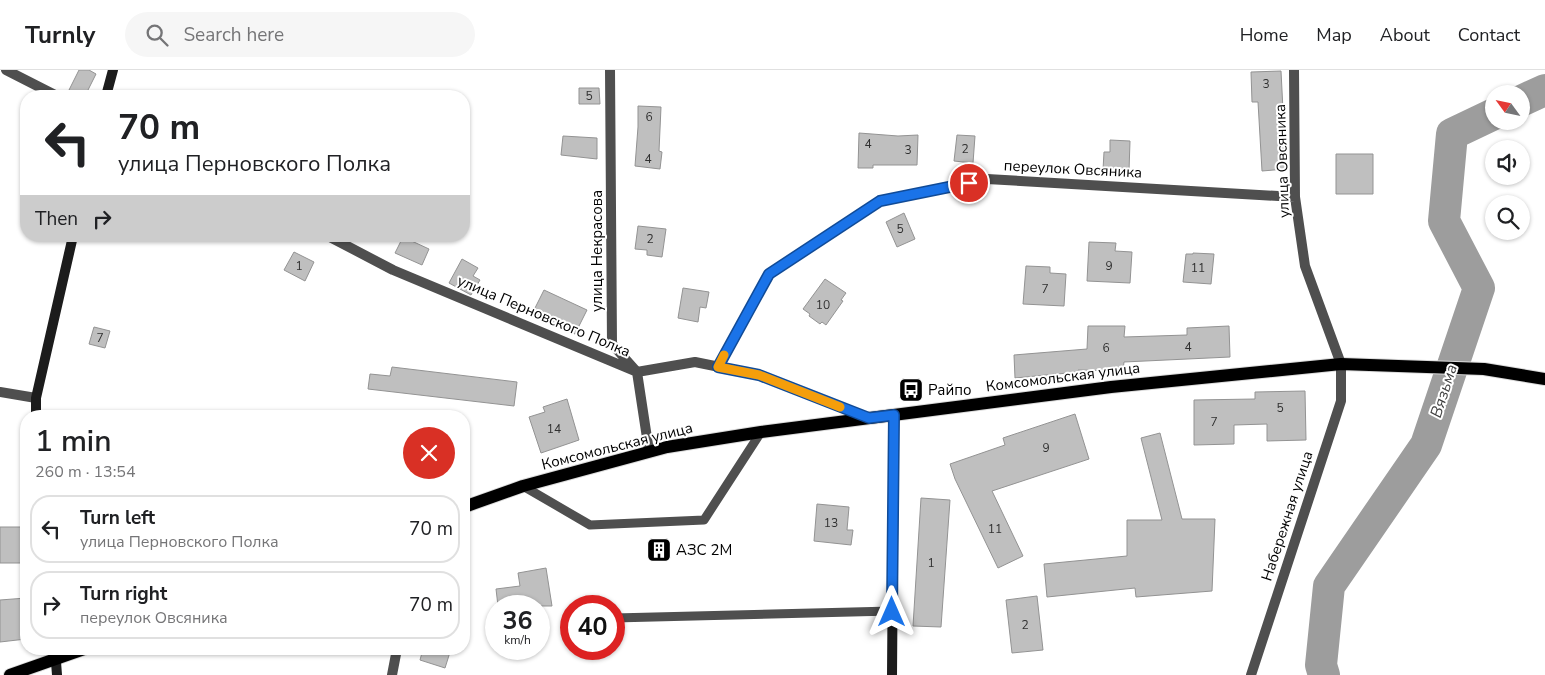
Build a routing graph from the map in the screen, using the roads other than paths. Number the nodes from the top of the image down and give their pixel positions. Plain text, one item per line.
1 (6, 70) edge
2 (113, 70) edge
3 (610, 70) edge
4 (1294, 70) edge
5 (46, 90) edge
6 (108, 90) edge
7 (1295, 197) junction
8 (72, 242) edge
9 (339, 242) edge
10 (1341, 364) junction
11 (718, 367) junction
12 (637, 372) junction
13 (1545, 379) edge
14 (0, 392) edge
15 (36, 398) junction
16 (36, 410) edge
17 (894, 415) junction
18 (869, 418) junction
19 (761, 432) junction
20 (649, 451) junction
21 (523, 486) junction
22 (470, 505) edge
23 (892, 612) junction
24 (625, 618) edge
25 (54, 655) edge
26 (56, 655) edge
27 (396, 655) edge
28 (10, 675) edge
29 (57, 675) edge
30 (392, 675) edge
31 (892, 675) edge
32 (1251, 675) edge

1 - 5 street
2 - 6 street
3 - 12 street, улица Некрасова
4 - 7 street, улица Овсяника
7 - 10 street, улица Овсяника
7 - 11 street, переулок Овсяника
8 - 15 street
9 - 12 street, улица Перновского Полка
10 - 13 main road, Комсомольская улица
10 - 17 main road, Комсомольская улица
10 - 32 street, Набережная улица
11 - 12 street, улица Перновского Полка
11 - 18 street, улица Перновского Полка
12 - 20 street
14 - 15 street
15 - 16 street
17 - 18 main road, Комсомольская улица
17 - 23 street
18 - 19 main road, Комсомольская улица
19 - 20 main road, Комсомольская улица
19 - 21 lane
20 - 21 main road, Комсомольская улица
21 - 22 main road, Комсомольская улица
23 - 24 lane
23 - 31 street
25 - 28 main road
26 - 29 street
27 - 30 street

